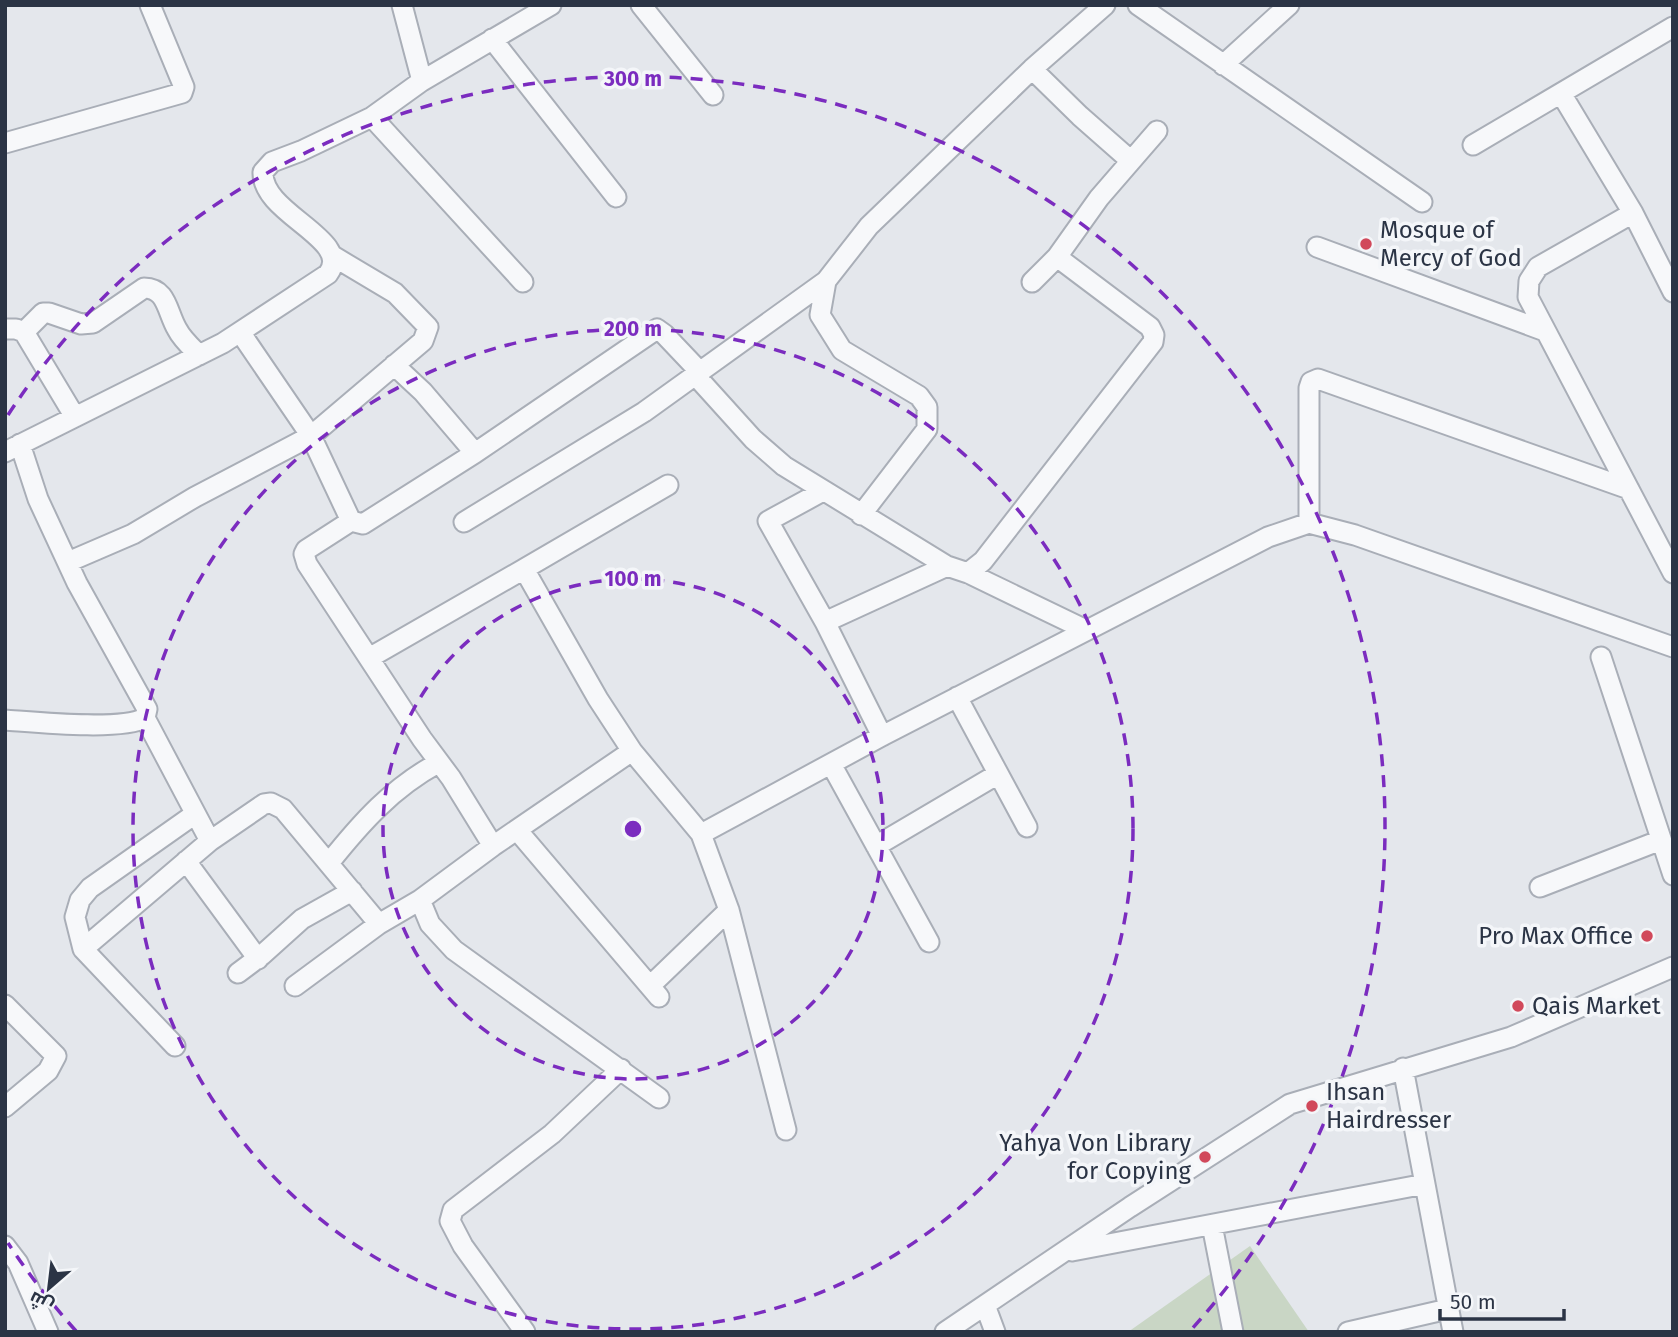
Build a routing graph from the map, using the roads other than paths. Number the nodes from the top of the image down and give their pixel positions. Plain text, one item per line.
1 (150, 5) edge
2 (402, 5) edge
3 (551, 5) edge
4 (642, 5) edge
5 (1105, 5) edge
6 (1138, 5) edge
7 (1289, 5) edge
8 (524, 13) edge
9 (1673, 27) edge
10 (492, 39) junction
11 (1223, 65) junction
12 (1032, 69) junction
13 (422, 81) junction
14 (1562, 94) junction
15 (713, 95) dead end
16 (372, 117) junction
17 (1157, 131) dead end
18 (5, 143) edge
19 (1473, 145) dead end
20 (1130, 160) junction
21 (616, 197) dead end
22 (1422, 202) dead end
23 (1633, 213) junction
24 (1317, 247) dead end
25 (333, 256) junction
26 (1057, 257) junction
27 (826, 281) junction
28 (523, 282) dead end
29 (1032, 282) dead end
30 (1673, 292) edge
31 (15, 331) edge
32 (1545, 331) junction
33 (240, 332) junction
34 (199, 355) junction
35 (394, 365) junction
36 (699, 374) junction
37 (75, 417) junction
38 (311, 436) junction
39 (13, 448) edge
40 (475, 453) junction
41 (668, 485) dead end
42 (1629, 489) junction
43 (823, 491) junction
44 (861, 515) junction
45 (351, 521) junction
46 (464, 522) dead end
47 (1308, 523) junction
48 (68, 562) junction
49 (947, 566) junction
50 (524, 569) junction
51 (968, 573) junction
52 (1673, 573) edge
53 (825, 622) junction
54 (1086, 630) junction
55 (1673, 647) edge
56 (1601, 657) dead end
57 (369, 658) junction
58 (957, 697) junction
59 (145, 718) junction
60 (5, 720) edge
61 (882, 736) junction
62 (632, 751) junction
63 (438, 763) junction
64 (831, 764) junction
65 (998, 774) junction
66 (195, 814) junction
67 (1027, 827) dead end
68 (517, 830) junction
69 (701, 834) junction
70 (1661, 840) junction
71 (210, 841) junction
72 (493, 846) junction
73 (876, 846) junction
74 (186, 861) junction
75 (329, 863) junction
76 (1673, 875) edge
77 (1540, 887) dead end
78 (352, 891) junction
79 (420, 900) junction
80 (729, 910) junction
81 (379, 924) junction
82 (929, 942) dead end
83 (83, 949) junction
84 (258, 959) junction
85 (1673, 967) edge
86 (238, 973) dead end
87 (295, 986) dead end
88 (5, 1005) edge
89 (175, 1046) dead end
90 (1404, 1068) junction
91 (621, 1069) junction
92 (659, 1098) dead end
93 (5, 1107) edge
94 (786, 1130) dead end
95 (1425, 1184) junction
96 (1212, 1225) junction
97 (5, 1246) edge
98 (1063, 1252) junction
99 (985, 1305) junction
100 (1448, 1309) junction
101 (48, 1332) edge
102 (525, 1332) edge
103 (945, 1332) edge
104 (995, 1332) edge
105 (1233, 1332) edge
106 (1348, 1332) edge
107 (1453, 1332) edge

1 - 18 street
2 - 13 street
3 - 8 street
4 - 15 street
5 - 12 street
6 - 11 street
7 - 11 street
8 - 10 street
9 - 14 street
10 - 13 street
10 - 21 street
11 - 22 street
12 - 20 street
12 - 27 street
13 - 16 street
14 - 19 street
14 - 23 street
16 - 25 street
16 - 28 street
17 - 20 street
20 - 26 street
23 - 30 street
23 - 32 street
24 - 32 street
25 - 33 street
25 - 35 street
26 - 29 street
26 - 51 street
27 - 36 street
27 - 44 street
31 - 34 street
31 - 37 street
32 - 42 street
33 - 34 street
33 - 38 street
34 - 37 street
35 - 38 street
35 - 40 street
36 - 40 street
36 - 43 street
36 - 46 street
37 - 39 street
38 - 45 street
38 - 48 street
39 - 48 street
40 - 45 street
41 - 50 street
42 - 47 street
42 - 52 street
43 - 44 street
43 - 53 street
44 - 49 street
45 - 57 street
47 - 54 street
47 - 55 street
48 - 59 street
49 - 51 street
49 - 53 street
50 - 57 street
50 - 62 street
51 - 54 street
53 - 61 street
54 - 58 street
56 - 70 street
57 - 63 street
58 - 61 street
58 - 65 street
59 - 60 street
59 - 66 street
61 - 64 street
62 - 68 street
62 - 69 street
63 - 72 street
63 - 75 street
64 - 69 street
64 - 73 street
65 - 67 street
65 - 73 street
66 - 71 street
66 - 83 street
68 - 72 street
68 - 80 street
69 - 80 street
70 - 76 street
70 - 77 street
71 - 74 street
71 - 75 street
72 - 79 street
73 - 82 street
74 - 83 street
74 - 84 street
75 - 78 street
78 - 81 street
78 - 84 street
79 - 81 street
79 - 91 street
80 - 94 street
81 - 87 street
83 - 89 street
84 - 86 street
85 - 90 street
88 - 93 street
90 - 95 street
90 - 98 street
91 - 92 street
91 - 102 street
95 - 96 street
95 - 100 street
96 - 98 street
96 - 105 street
97 - 101 street
98 - 99 street
99 - 103 street
99 - 104 street
100 - 106 street
100 - 107 street

